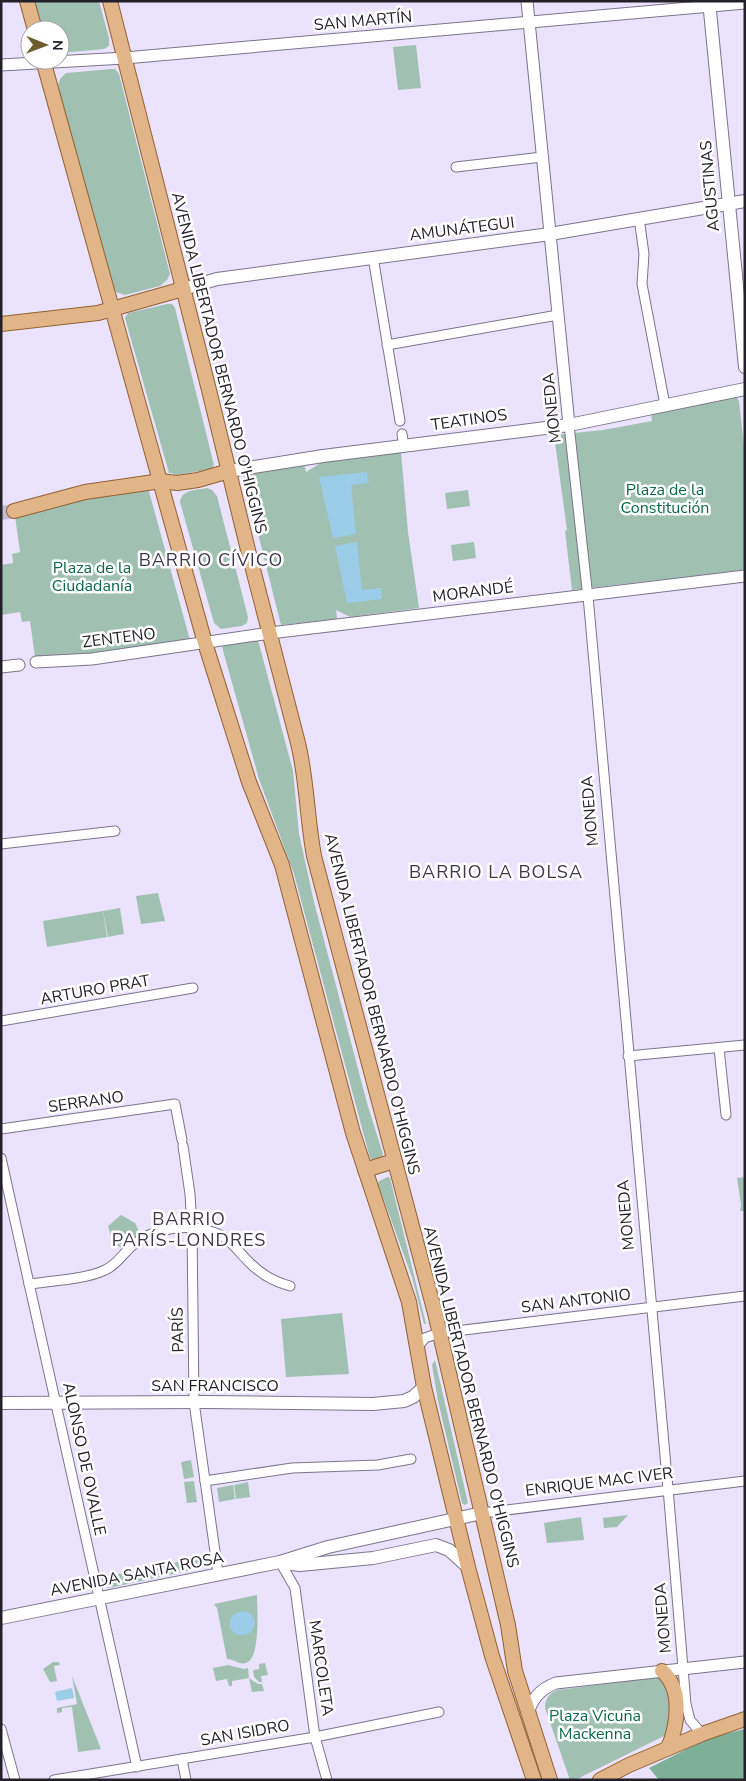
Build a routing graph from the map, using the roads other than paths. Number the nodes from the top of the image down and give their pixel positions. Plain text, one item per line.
1 (27, 1) edge
2 (110, 1) edge
3 (526, 1) edge
4 (745, 3) edge
5 (709, 4) edge
6 (32, 20) edge
7 (529, 23) junction
8 (125, 58) junction
9 (70, 60) edge
10 (20, 63) edge
11 (1, 65) edge
12 (46, 70) edge
13 (542, 157) junction
14 (456, 168) dead end
15 (745, 201) edge
16 (728, 204) junction
17 (639, 218) junction
18 (550, 234) junction
19 (374, 256) junction
20 (183, 289) junction
21 (113, 309) junction
22 (558, 315) junction
23 (1, 324) edge
24 (387, 345) junction
25 (745, 367) edge
26 (745, 389) edge
27 (665, 405) junction
28 (400, 421) dead end
29 (570, 425) junction
30 (402, 434) dead end
31 (404, 447) junction
32 (229, 471) junction
33 (161, 481) junction
34 (14, 511) tunnel mouth
35 (745, 576) edge
36 (588, 595) junction
37 (270, 633) junction
38 (206, 643) junction
39 (36, 662) dead end
40 (19, 665) dead end
41 (1, 667) edge
42 (115, 831) dead end
43 (1, 844) edge
44 (193, 988) dead end
45 (1, 1021) edge
46 (745, 1045) edge
47 (719, 1048) junction
48 (628, 1056) junction
49 (175, 1104) joint
50 (726, 1115) dead end
51 (1, 1129) edge
52 (1, 1158) edge
53 (394, 1162) junction
54 (365, 1170) junction
55 (192, 1228) junction
56 (29, 1284) junction
57 (290, 1286) dead end
58 (745, 1296) edge
59 (651, 1306) junction
60 (439, 1333) junction
61 (417, 1348) junction
62 (424, 1388) junction
63 (56, 1402) junction
64 (194, 1402) junction
65 (1, 1403) edge
66 (411, 1459) dead end
67 (205, 1481) junction
68 (745, 1482) edge
69 (668, 1490) junction
70 (482, 1513) junction
71 (457, 1518) junction
72 (280, 1562) junction
73 (468, 1567) junction
74 (218, 1573) junction
75 (98, 1598) junction
76 (1, 1618) edge
77 (745, 1662) edge
78 (683, 1668) junction
79 (662, 1671) junction
80 (439, 1712) dead end
81 (528, 1715) junction
82 (745, 1719) edge
83 (1, 1729) edge
84 (702, 1734) junction
85 (316, 1736) junction
86 (668, 1748) junction
87 (182, 1759) junction
88 (137, 1767) junction
89 (15, 1780) edge
90 (54, 1780) edge
91 (186, 1780) edge
92 (327, 1780) edge
93 (534, 1780) edge
94 (550, 1780) edge
95 (600, 1780) edge

1 - 6 main road
2 - 8 main road, AVENIDA LIBERTADOR BERNARDO O'HIGGINS
3 - 7 street, MONEDA
4 - 5 street, SAN MARTÍN
5 - 7 street, SAN MARTÍN
5 - 16 main road, AGUSTINAS
7 - 8 street, SAN MARTÍN
7 - 13 street, MONEDA
8 - 9 street, SAN MARTÍN
8 - 20 main road, AVENIDA LIBERTADOR BERNARDO O'HIGGINS
10 - 11 street, SAN MARTÍN
12 - 21 main road
13 - 14 street
13 - 18 street, MONEDA
15 - 16 main road, AMUNÁTEGUI
16 - 17 main road, AMUNÁTEGUI
16 - 25 main road, AGUSTINAS
17 - 18 main road, AMUNÁTEGUI
17 - 27 street
18 - 19 main road, AMUNÁTEGUI
18 - 22 street, MONEDA
19 - 20 main road, AMUNÁTEGUI
19 - 24 street
20 - 21 main road
20 - 32 main road, AVENIDA LIBERTADOR BERNARDO O'HIGGINS
21 - 23 main road
21 - 33 main road
22 - 24 street
22 - 29 street, MONEDA
24 - 28 street
26 - 27 main road, TEATINOS
27 - 29 main road, TEATINOS
29 - 31 main road, TEATINOS
29 - 36 street, MONEDA
30 - 31 street
31 - 32 main road, TEATINOS
32 - 33 main road, TEATINOS
32 - 37 main road, AVENIDA LIBERTADOR BERNARDO O'HIGGINS
33 - 34 main road, TEATINOS
33 - 38 main road
35 - 36 street, MORANDÉ
36 - 37 street, MORANDÉ
36 - 48 street, MONEDA
37 - 38 street, MORANDÉ
37 - 53 main road, AVENIDA LIBERTADOR BERNARDO O'HIGGINS
38 - 39 street, ZENTENO
38 - 54 main road
40 - 41 street
42 - 43 street
44 - 45 street, ARTURO PRAT
46 - 47 street
47 - 48 street
47 - 50 street
48 - 59 street, MONEDA
49 - 51 street, SERRANO
49 - 55 street, PARÍS
52 - 56 street, ALONSO DE OVALLE
53 - 54 main road
53 - 60 main road, AVENIDA LIBERTADOR BERNARDO O'HIGGINS
54 - 61 main road
55 - 56 street
55 - 57 street
55 - 64 street, PARÍS
56 - 63 street, ALONSO DE OVALLE
58 - 59 street, SAN ANTONIO
59 - 60 street, SAN ANTONIO
59 - 69 street, MONEDA
60 - 61 street, SAN ANTONIO
60 - 70 main road, AVENIDA LIBERTADOR BERNARDO O'HIGGINS
61 - 62 main road
62 - 64 main road, SAN FRANCISCO
62 - 71 main road
63 - 64 main road, SAN FRANCISCO
63 - 65 main road, SAN FRANCISCO
63 - 75 street, ALONSO DE OVALLE
64 - 67 street, PARÍS
66 - 67 street
67 - 74 street, PARÍS
68 - 69 street, ENRIQUE MAC IVER
69 - 70 street, ENRIQUE MAC IVER
69 - 78 street, MONEDA
70 - 71 main road, ENRIQUE MAC IVER
70 - 81 main road, AVENIDA LIBERTADOR BERNARDO O'HIGGINS
71 - 72 main road, AVENIDA SANTA ROSA
71 - 73 main road
72 - 73 main road, AVENIDA SANTA ROSA
72 - 74 main road, AVENIDA SANTA ROSA
72 - 85 street, MARCOLETA
73 - 93 main road
74 - 75 main road, AVENIDA SANTA ROSA
75 - 76 main road, AVENIDA SANTA ROSA
75 - 88 street, ALONSO DE OVALLE
77 - 78 street
78 - 79 street
78 - 84 street, MONEDA
79 - 81 street
79 - 86 main road
80 - 85 street, SAN ISIDRO
81 - 94 main road, AVENIDA LIBERTADOR BERNARDO O'HIGGINS
82 - 84 main road
83 - 89 street
84 - 86 main road
85 - 87 street, SAN ISIDRO
85 - 92 street, MARCOLETA
86 - 95 main road
87 - 88 street, SAN ISIDRO
87 - 91 street
88 - 90 street, SAN ISIDRO

